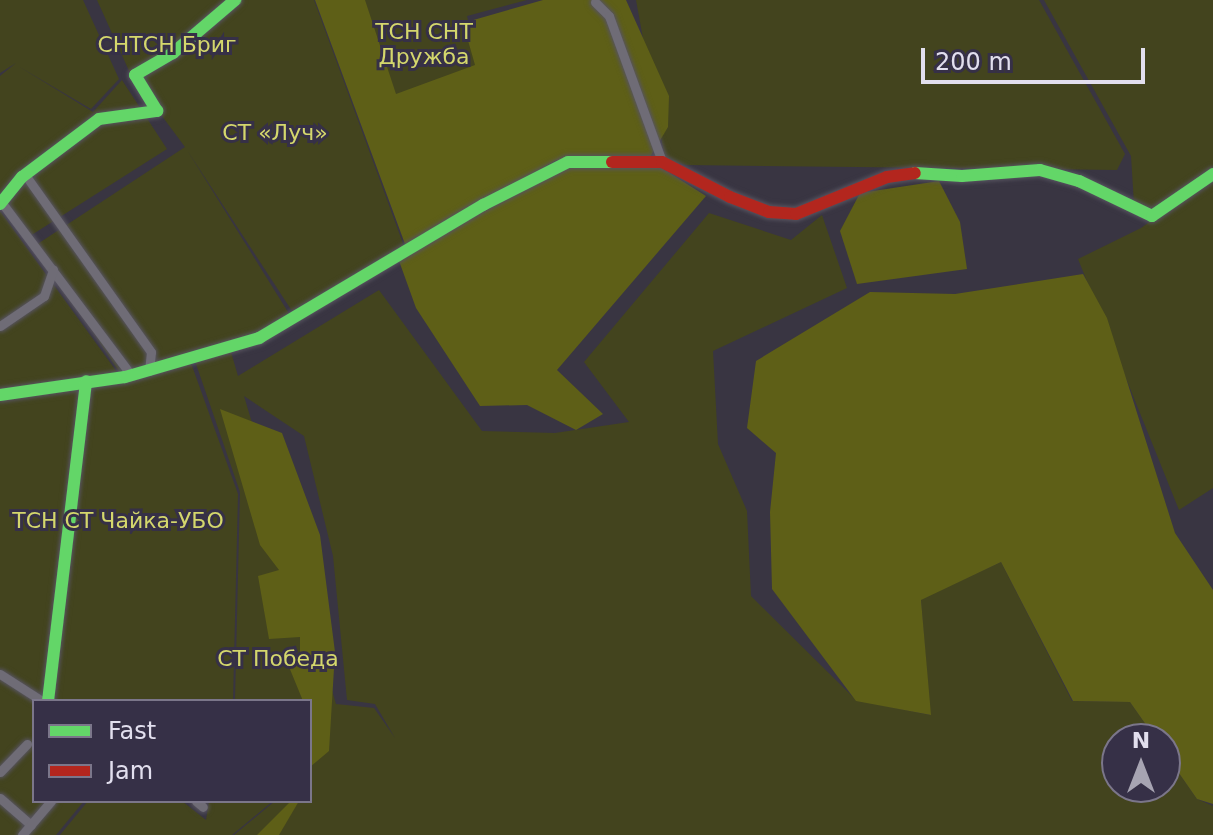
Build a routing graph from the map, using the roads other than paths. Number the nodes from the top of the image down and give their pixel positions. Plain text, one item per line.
1 (235, 0) edge
2 (595, 2) dead end
3 (662, 162) junction
4 (1213, 174) edge
5 (26, 176) junction
6 (1, 203) edge
7 (53, 270) junction
8 (0, 326) edge
9 (149, 371) junction
10 (131, 375) junction
11 (86, 381) junction
12 (0, 395) edge
13 (0, 674) edge
14 (42, 699) edge
15 (45, 699) edge
16 (27, 744) dead end
17 (0, 772) edge
18 (0, 798) edge
19 (49, 803) edge
20 (31, 825) junction
21 (22, 835) edge

1 - 5 street
2 - 3 street
3 - 4 street
3 - 9 street
5 - 6 street
5 - 9 street
6 - 7 street
7 - 8 street
7 - 10 street
9 - 10 street
10 - 11 street
11 - 12 street
11 - 15 street
13 - 14 street
16 - 17 street
18 - 20 street
19 - 20 street
20 - 21 street

